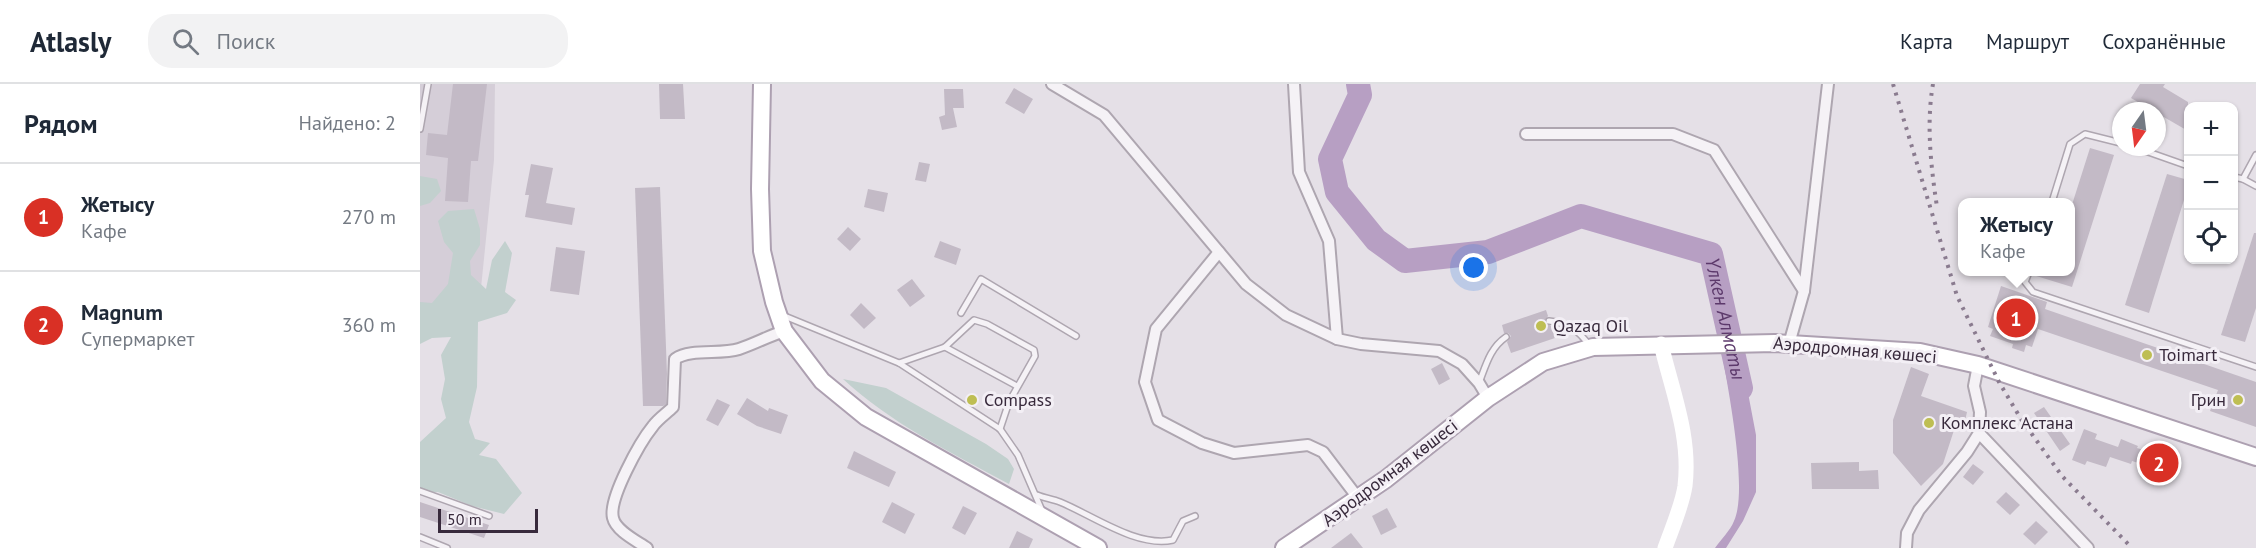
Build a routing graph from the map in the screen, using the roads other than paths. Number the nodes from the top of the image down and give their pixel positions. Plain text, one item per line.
1 (428, 84) edge
2 (762, 84) edge
3 (1052, 84) edge
4 (1294, 84) edge
5 (1828, 84) edge
6 (420, 129) edge
7 (1526, 134) dead end
8 (2112, 141) edge
9 (2256, 155) edge
10 (2160, 156) edge
11 (2184, 165) edge
12 (2238, 178) edge
13 (2243, 179) junction
14 (2256, 186) edge
15 (2053, 198) edge
16 (1218, 252) junction
17 (2027, 276) edge
18 (1804, 291) junction
19 (777, 313) junction
20 (961, 313) dead end
21 (1549, 321) dead end
22 (784, 331) junction
23 (1076, 336) dead end
24 (1506, 337) dead end
25 (1336, 339) junction
26 (1782, 343) junction
27 (1660, 344) junction
28 (945, 346) junction
29 (1592, 347) junction
30 (899, 363) junction
31 (1978, 365) junction
32 (2256, 367) edge
33 (1017, 386) junction
34 (1484, 390) junction
35 (1000, 429) junction
36 (1979, 433) junction
37 (2256, 457) edge
38 (420, 491) edge
39 (1037, 495) junction
40 (1358, 498) junction
41 (489, 516) dead end
42 (1195, 516) dead end
43 (1046, 520) junction
44 (420, 537) edge
45 (447, 548) edge
46 (647, 548) edge
47 (1098, 548) edge
48 (1284, 548) edge
49 (1665, 548) edge
50 (1906, 548) edge
51 (2088, 548) edge

1 - 6 lane
2 - 19 main road
3 - 16 street
4 - 25 street
5 - 18 street
7 - 18 street
8 - 15 lane
9 - 13 lane
10 - 11 lane
12 - 13 lane
13 - 14 lane
16 - 25 street
16 - 40 street
17 - 32 lane
18 - 26 street
19 - 22 main road
19 - 30 lane
20 - 23 lane
21 - 29 lane
22 - 43 main road
22 - 46 street
24 - 34 lane
25 - 34 street
26 - 27 main road, Аэродромная көшесі
26 - 31 main road, Аэродромная көшесі
27 - 29 main road, Аэродромная көшесі
27 - 49 main road
28 - 30 lane
28 - 33 lane
28 - 33 lane
29 - 34 main road, Аэродромная көшесі
30 - 35 lane
31 - 36 street
31 - 37 main road, Аэродромная көшесі
33 - 35 lane
34 - 40 main road, Аэродромная көшесі
35 - 39 lane
36 - 50 street
36 - 51 street
38 - 41 lane
39 - 42 lane
39 - 43 lane
40 - 48 main road, Аэродромная көшесі
43 - 47 main road
44 - 45 lane

